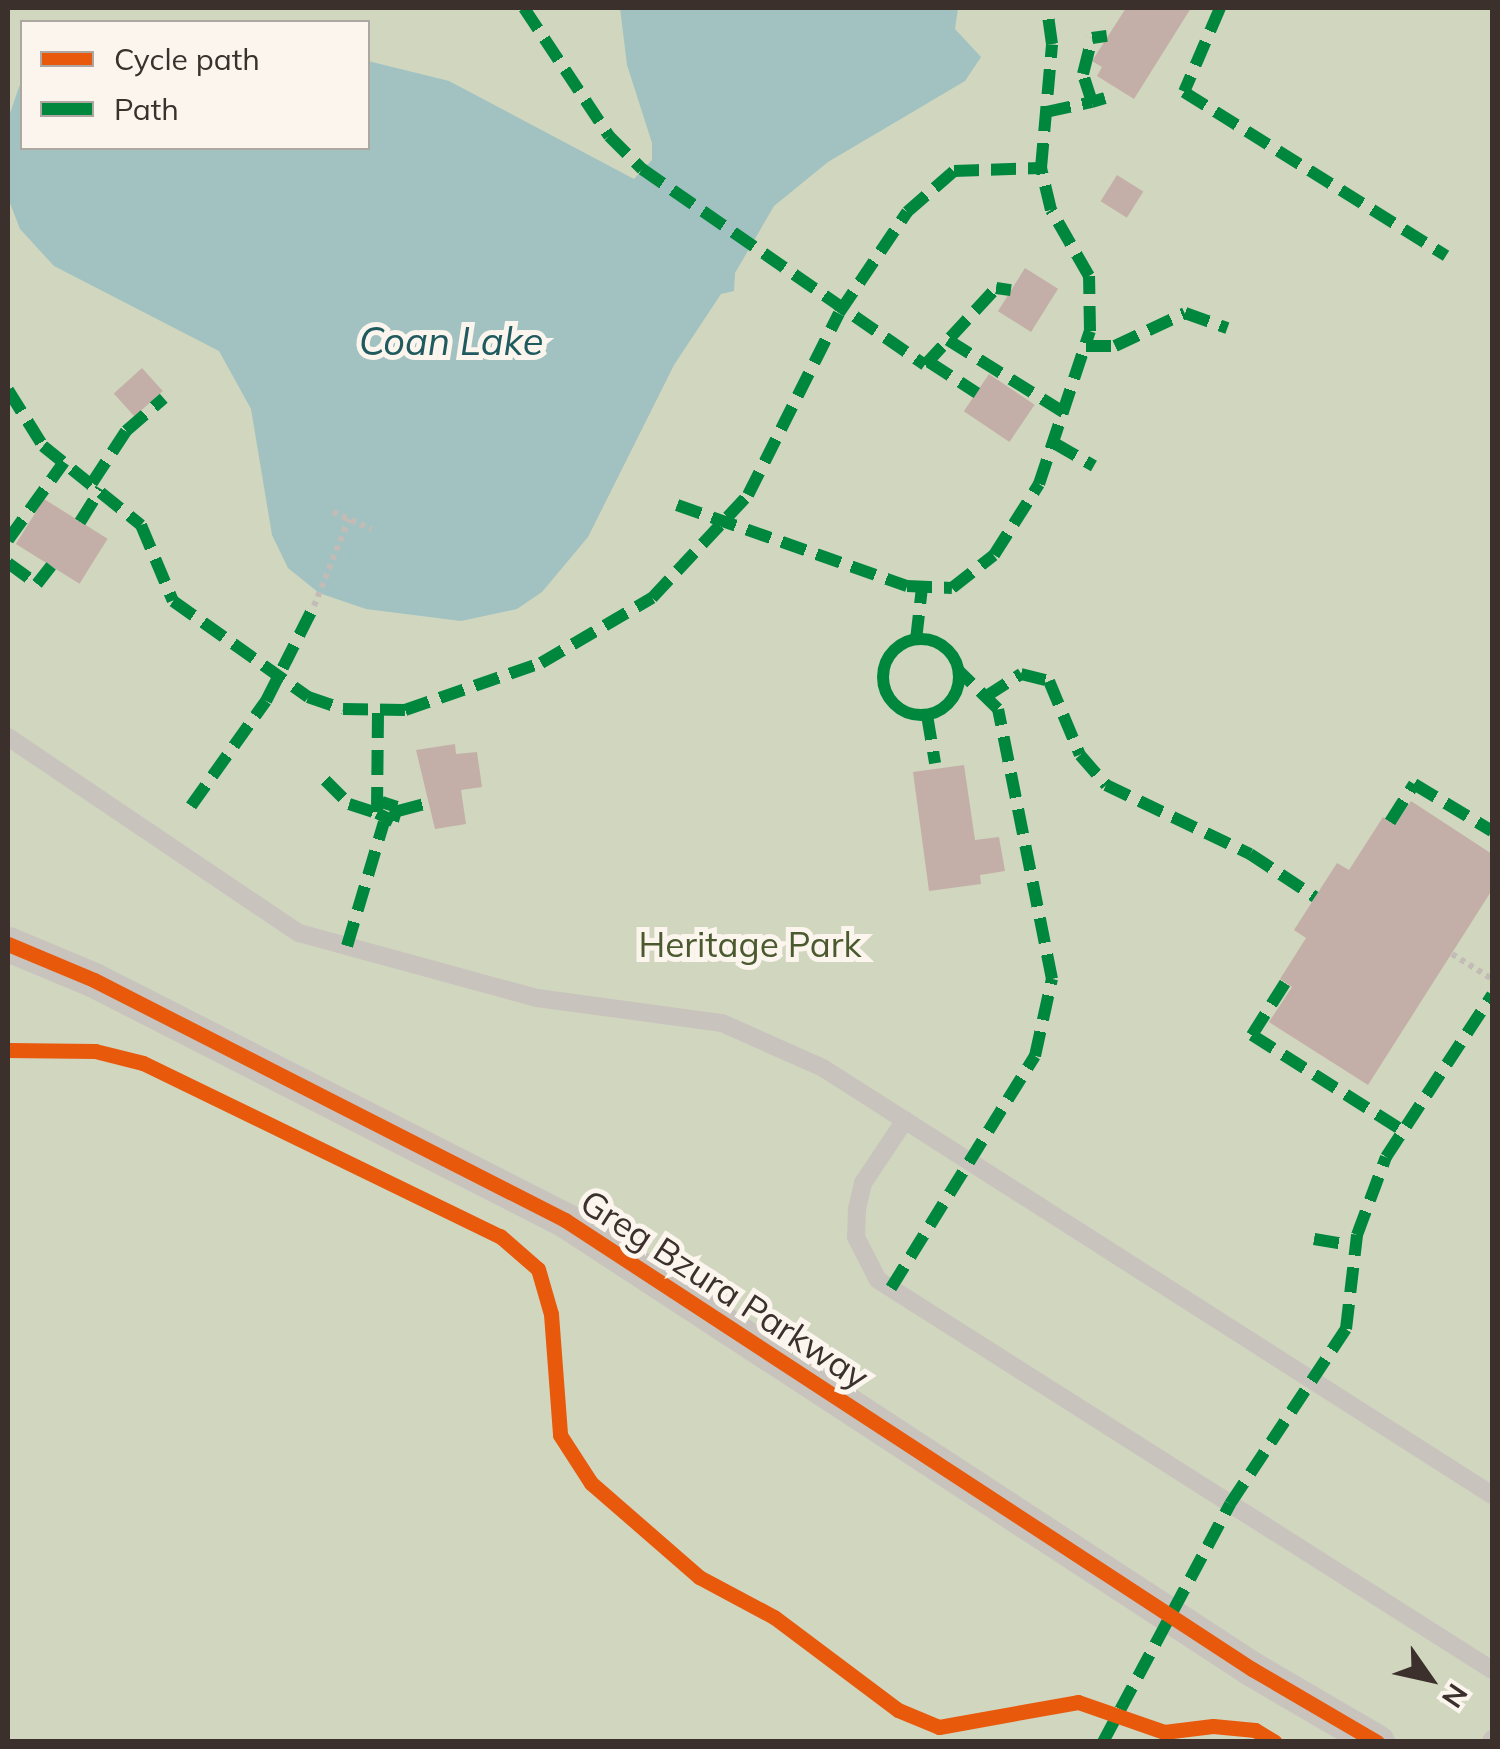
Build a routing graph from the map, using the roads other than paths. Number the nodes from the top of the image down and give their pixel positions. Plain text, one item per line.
1 (8, 737) edge
2 (8, 944) edge
3 (904, 1120) junction
4 (1492, 1495) edge
5 (1492, 1670) edge
6 (1377, 1742) edge

1 - 3 lane
2 - 6 street, Greg Bzura Parkway
3 - 4 lane
3 - 5 lane

